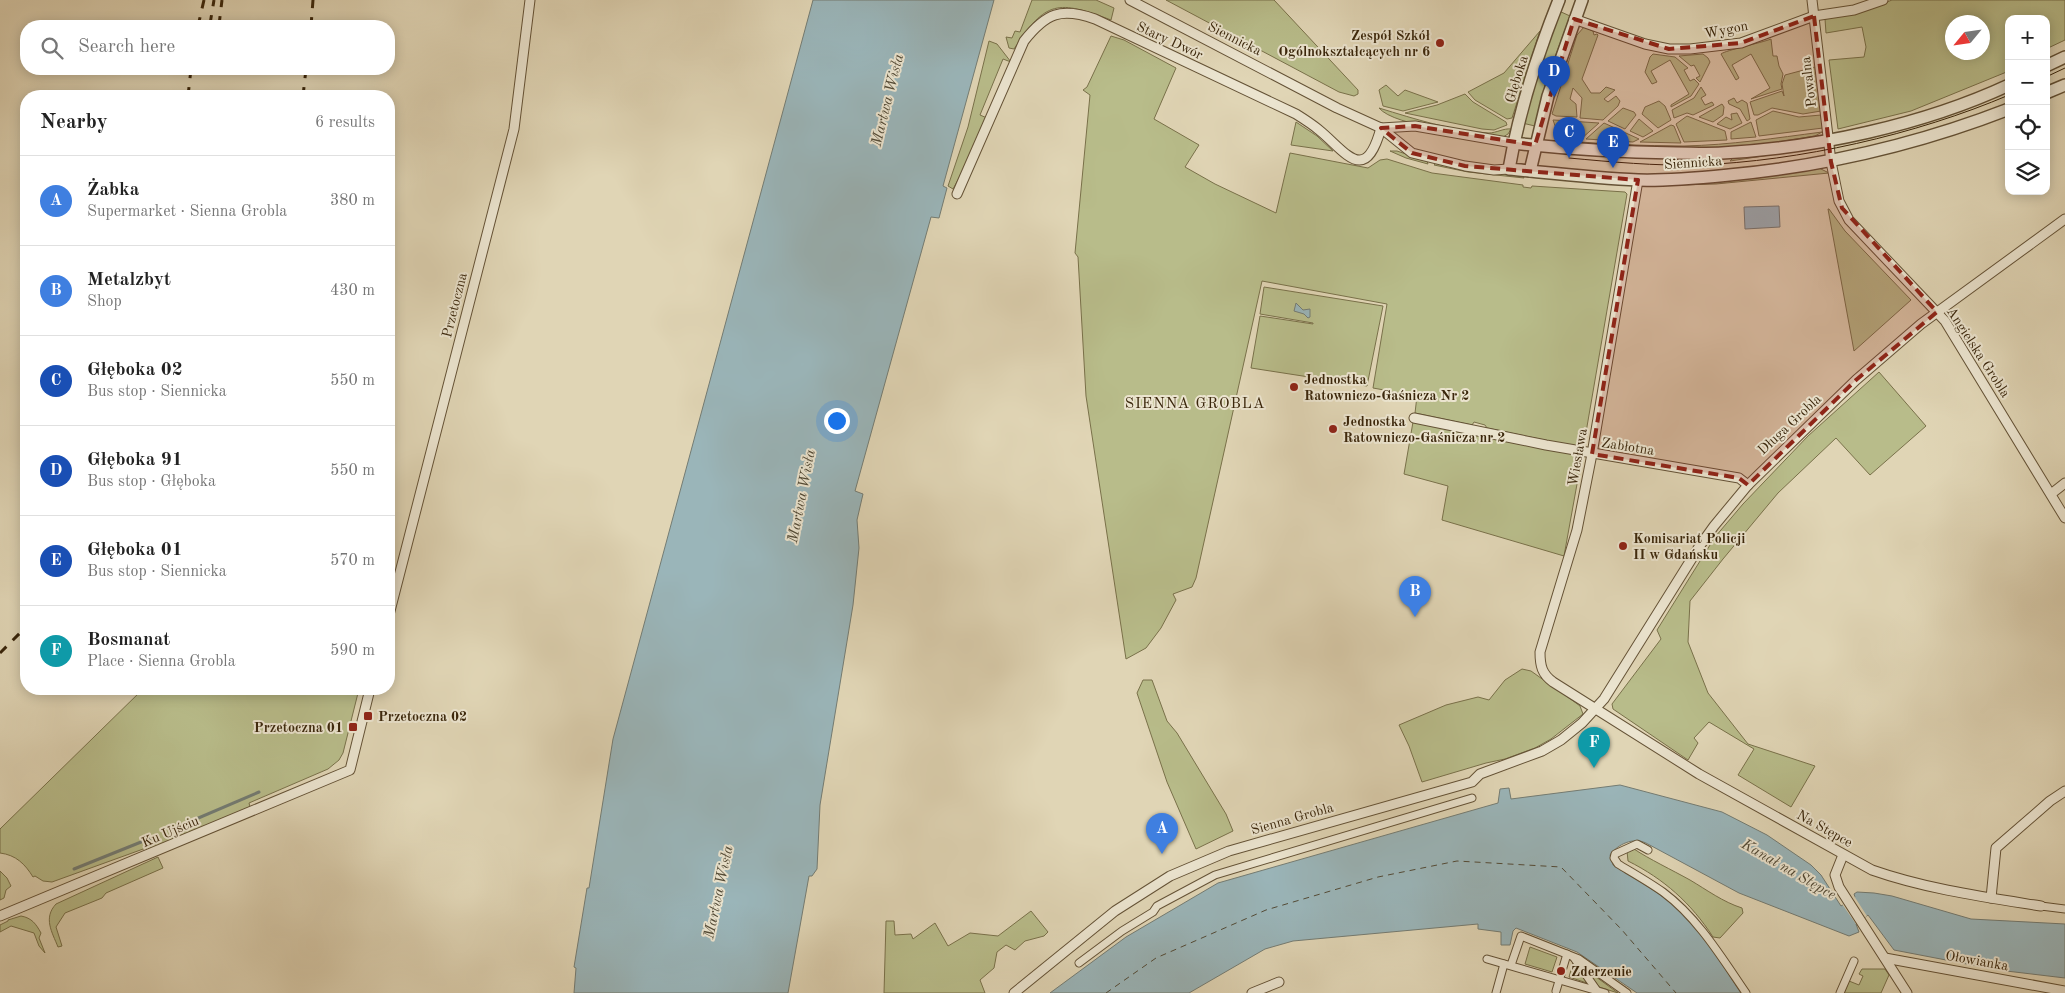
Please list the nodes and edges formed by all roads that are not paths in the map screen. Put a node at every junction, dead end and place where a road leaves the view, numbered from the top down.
1 (530, 0) edge
2 (1812, 0) edge
3 (1883, 0) edge
4 (1559, 1) edge
5 (1134, 2) edge
6 (1578, 9) edge
7 (1814, 16) junction
8 (2065, 57) edge
9 (2050, 64) edge
10 (2065, 85) edge
11 (2005, 87) edge
12 (2050, 91) edge
13 (2005, 110) edge
14 (1381, 128) junction
15 (1828, 139) junction
16 (1513, 143) junction
17 (1535, 146) junction
18 (1831, 162) junction
19 (1509, 169) junction
20 (1530, 171) junction
21 (1638, 180) junction
22 (957, 194) dead end
23 (2065, 219) edge
24 (1937, 312) junction
25 (1414, 418) dead end
26 (1592, 454) junction
27 (2065, 483) edge
28 (1748, 484) junction
29 (2051, 494) junction
30 (2065, 518) edge
31 (395, 592) edge
32 (369, 695) edge
33 (1596, 709) junction
34 (2065, 791) edge
35 (1472, 798) dead end
36 (1648, 850) dead end
37 (1843, 855) junction
38 (1991, 898) junction
39 (2041, 906) joint
40 (2065, 909) edge
41 (0, 916) edge
42 (1570, 955) junction
43 (1885, 958) junction
44 (1487, 959) dead end
45 (1854, 961) dead end
46 (1078, 963) dead end
47 (1507, 964) junction
48 (1560, 980) junction
49 (1279, 982) dead end
50 (1556, 991) dead end
51 (2065, 991) edge
52 (1601, 992) edge
53 (1014, 993) edge
54 (1252, 993) edge
55 (1496, 993) edge
56 (1627, 993) edge
57 (1746, 993) edge
58 (1840, 993) edge
59 (1907, 993) edge

1 - 31 street, Przetoczna
2 - 7 street, Powalna
3 - 7 street, Wygon
4 - 6 street
4 - 16 street, Głęboka
5 - 14 street, Siennicka
6 - 7 street, Wygon
6 - 17 street
7 - 15 street, Powalna
8 - 9 street
10 - 12 street
11 - 15 street, Siennicka
13 - 18 street, Siennicka
14 - 16 street, Siennicka
14 - 19 street, Siennicka
14 - 22 street, Stary Dwór
15 - 17 street, Siennicka
15 - 18 street, Powalna
16 - 17 street, Siennicka
16 - 19 street, Głęboka
17 - 20 street
18 - 21 street, Siennicka
18 - 24 street, Angielska Grobla
19 - 20 street, Siennicka
20 - 21 street, Siennicka
21 - 26 street, Wiesława
23 - 24 street, Długa Grobla
24 - 28 street, Długa Grobla
24 - 29 street, Angielska Grobla
25 - 26 street, Zabłotna
26 - 28 street, Zabłotna
26 - 33 street, Wiesława
27 - 29 street
28 - 33 street, Długa Grobla
29 - 30 street, Angielska Grobla
32 - 41 street, Ku Ujściu
33 - 37 street, Na Stępce
33 - 53 street, Sienna Grobla
34 - 38 street
35 - 46 street
36 - 57 street
37 - 38 street, Na Stępce
37 - 43 street
38 - 39 street, Na Stępce
39 - 40 street, Na Stępce
42 - 47 street
42 - 48 street
42 - 52 street
42 - 56 street
43 - 51 street, Ołowianka
43 - 59 street
44 - 47 street
45 - 58 street
47 - 48 street
47 - 55 street
48 - 50 street
48 - 52 street
49 - 54 street

